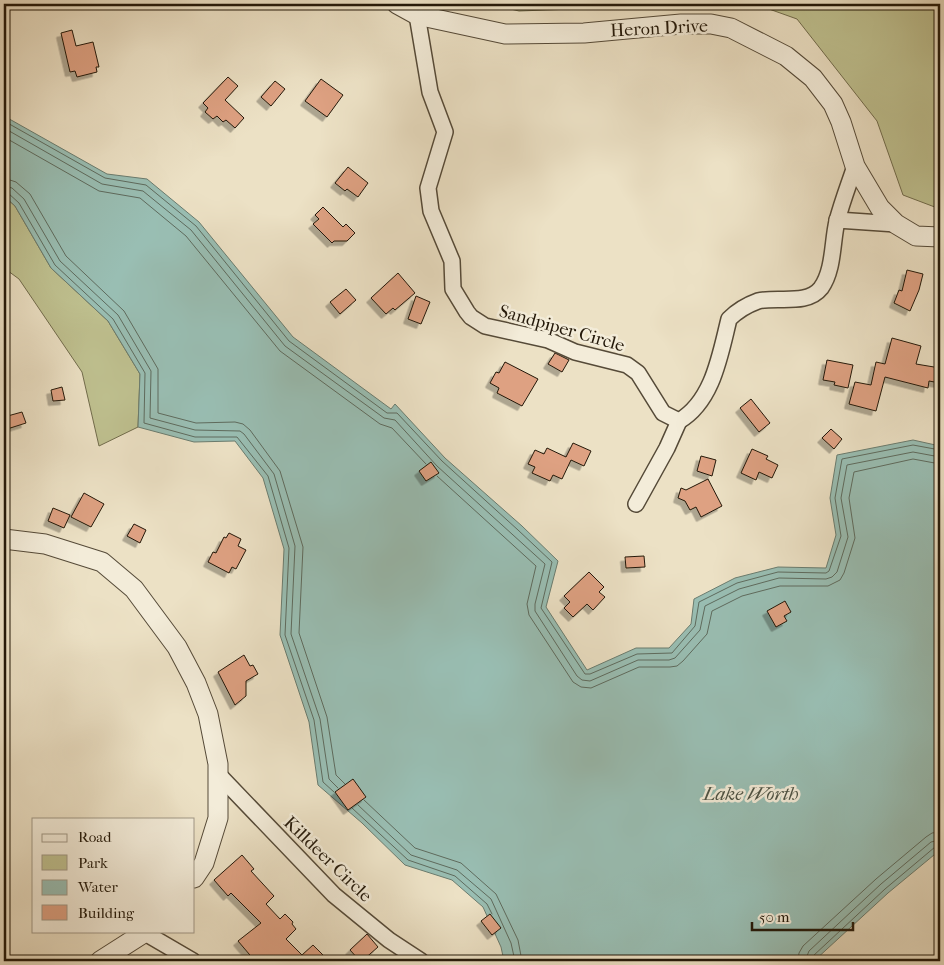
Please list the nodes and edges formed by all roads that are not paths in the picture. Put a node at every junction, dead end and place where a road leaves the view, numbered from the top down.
1 (397, 4) edge
2 (417, 15) junction
3 (855, 166) junction
4 (837, 220) junction
5 (896, 224) junction
6 (940, 237) edge
7 (679, 421) junction
8 (636, 504) dead end
9 (4, 539) edge
10 (218, 774) junction
11 (195, 876) edge
12 (146, 932) edge
13 (100, 961) edge
14 (193, 961) edge
15 (421, 961) edge

1 - 2 street, Heron Drive
2 - 3 street, Heron Drive
2 - 7 street, Sandpiper Circle
3 - 4 street
3 - 5 street, Heron Drive
4 - 5 street
4 - 7 street
5 - 6 street, Heron Drive
7 - 8 street
9 - 10 street
10 - 11 street
10 - 15 street, Killdeer Circle
12 - 13 street
12 - 14 street

